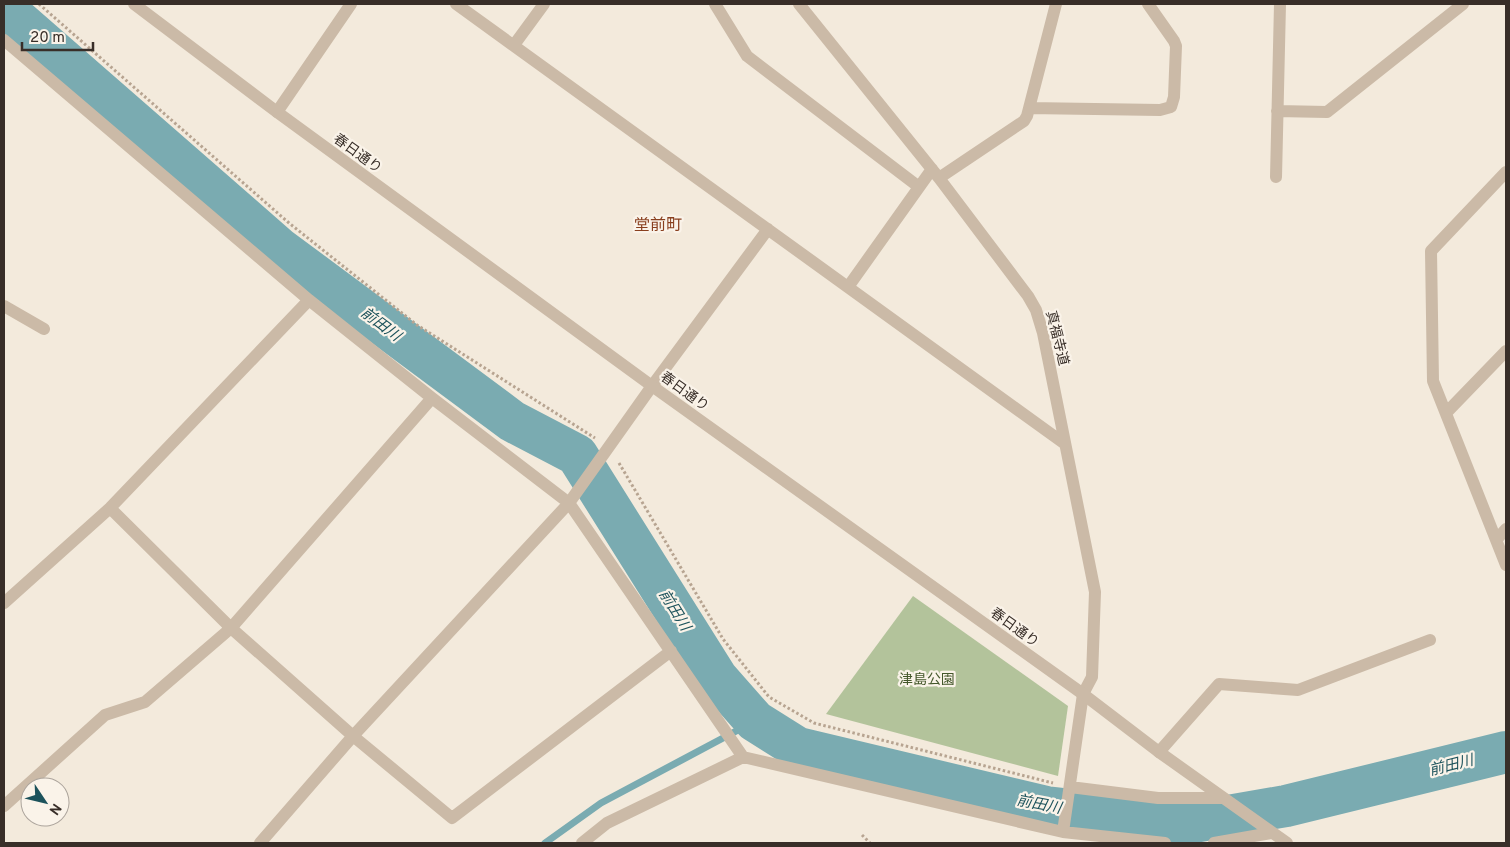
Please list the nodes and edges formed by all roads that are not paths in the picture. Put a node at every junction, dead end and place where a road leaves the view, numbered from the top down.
1 (134, 4) edge
2 (352, 4) edge
3 (456, 4) edge
4 (544, 4) edge
5 (715, 4) edge
6 (799, 4) edge
7 (1056, 4) edge
8 (1148, 4) edge
9 (1280, 4) edge
10 (1463, 4) edge
11 (4, 40) edge
12 (514, 45) junction
13 (1029, 108) junction
14 (1277, 111) junction
15 (277, 112) junction
16 (1506, 172) edge
17 (936, 174) junction
18 (1276, 177) dead end
19 (919, 187) junction
20 (768, 228) junction
21 (848, 287) junction
22 (309, 300) junction
23 (4, 306) edge
24 (44, 329) dead end
25 (1506, 351) edge
26 (652, 386) junction
27 (432, 398) junction
28 (1446, 413) junction
29 (1064, 444) junction
30 (569, 503) junction
31 (110, 508) junction
32 (1502, 534) edge
33 (1506, 565) edge
34 (4, 603) edge
35 (231, 628) junction
36 (1430, 640) dead end
37 (671, 651) junction
38 (1083, 694) junction
39 (354, 736) junction
40 (1159, 752) junction
41 (743, 757) junction
42 (1070, 787) junction
43 (1224, 798) junction
44 (4, 806) edge
45 (1063, 832) junction
46 (1271, 833) junction
47 (260, 843) edge
48 (582, 843) edge
49 (1165, 843) edge
50 (1214, 843) edge
51 (1287, 843) edge

1 - 15 street, 春日通り
2 - 15 street
3 - 12 street
4 - 12 street
5 - 19 street
6 - 17 street, 真福寺道
7 - 13 street
8 - 13 street
9 - 14 street
10 - 14 street
11 - 22 street
12 - 20 street
13 - 17 street
14 - 18 street
15 - 26 street, 春日通り
16 - 28 street
17 - 19 street
17 - 29 street, 真福寺道
19 - 21 street
20 - 21 street
20 - 26 street
21 - 29 street
22 - 27 street
22 - 31 street
23 - 24 street
25 - 28 street
26 - 30 street
26 - 38 street, 春日通り
27 - 30 street
27 - 35 street
28 - 32 street
29 - 38 street, 真福寺道
30 - 37 street
30 - 39 street
31 - 34 street
31 - 35 street
32 - 33 street
35 - 39 street
35 - 44 street
36 - 40 street
37 - 39 street
37 - 41 street
38 - 40 street, 春日通り
38 - 42 street, 真福寺道
39 - 47 street
40 - 43 street, 春日通り
41 - 45 street
41 - 48 street
42 - 43 street
42 - 45 street, 真福寺道
43 - 46 street, 春日通り
45 - 49 street
46 - 50 street
46 - 51 street

